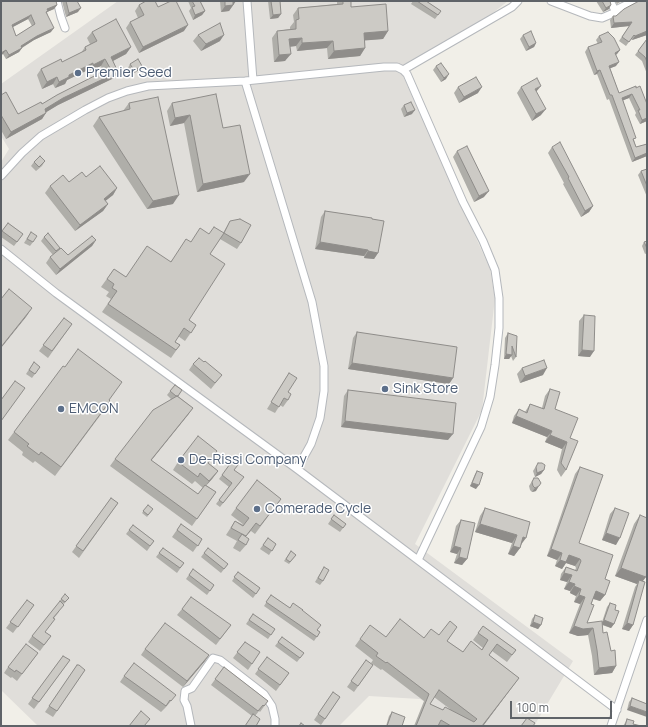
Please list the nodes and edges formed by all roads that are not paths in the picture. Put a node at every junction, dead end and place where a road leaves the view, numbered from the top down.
1 (57, 1) edge
2 (247, 1) edge
3 (518, 1) edge
4 (552, 1) edge
5 (610, 1) edge
6 (634, 1) edge
7 (616, 12) junction
8 (65, 28) dead end
9 (403, 70) junction
10 (254, 80) junction
11 (245, 81) junction
12 (1, 176) edge
13 (1, 249) edge
14 (297, 469) junction
15 (418, 560) junction
16 (647, 620) edge
17 (617, 710) junction
18 (191, 726) edge
19 (275, 726) edge
20 (611, 726) edge

1 - 8 street
2 - 10 street
3 - 9 street
4 - 7 street
5 - 7 street
6 - 7 street
9 - 10 street
9 - 15 street
10 - 11 street
11 - 12 street
11 - 14 street
13 - 14 street
14 - 15 street
15 - 17 street
16 - 17 street
17 - 20 street
18 - 19 street

